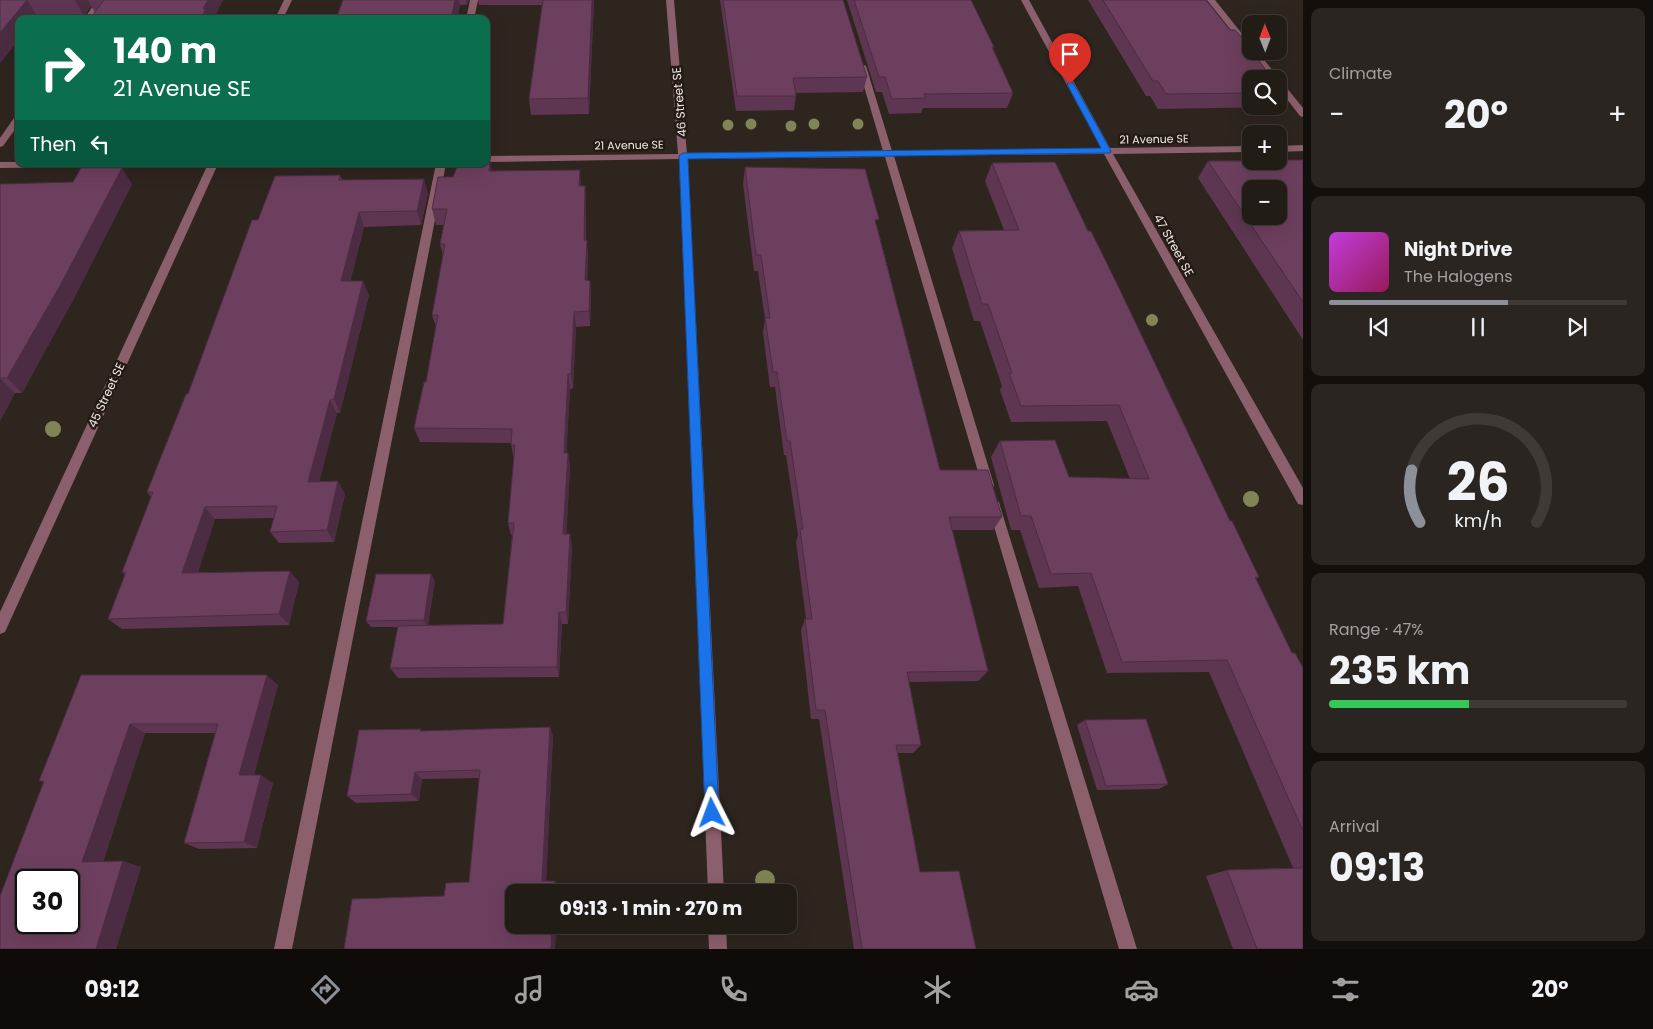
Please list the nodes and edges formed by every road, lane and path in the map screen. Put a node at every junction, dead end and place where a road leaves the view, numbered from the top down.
1 (101, 0) edge
2 (288, 0) edge
3 (474, 0) edge
4 (670, 0) edge
5 (1025, 0) edge
6 (1211, 0) edge
7 (91, 15) edge
8 (281, 15) edge
9 (471, 15) edge
10 (1242, 38) edge
11 (859, 55) edge
12 (1260, 60) edge
13 (1268, 70) edge
14 (1287, 94) edge
15 (1303, 114) edge
16 (15, 123) edge
17 (0, 144) edge
18 (1303, 148) edge
19 (1242, 149) edge
20 (1287, 149) edge
21 (1107, 151) junction
22 (888, 154) junction
23 (683, 156) junction
24 (490, 158) edge
25 (0, 165) edge
26 (15, 165) edge
27 (211, 167) edge
28 (440, 167) edge
29 (1303, 500) edge
30 (0, 627) edge
31 (716, 884) edge
32 (717, 934) edge
33 (283, 949) edge
34 (718, 949) edge
35 (1128, 949) edge

1 - 7 street
2 - 8 street
3 - 9 street
4 - 23 street, 46 Street SE
5 - 21 street, 47 Street SE
6 - 10 street
11 - 22 street
12 - 13 street
14 - 15 street
16 - 17 street
18 - 20 street
19 - 21 street, 21 Avenue SE
21 - 22 street, 21 Avenue SE
21 - 29 street, 47 Street SE
22 - 23 street, 21 Avenue SE
22 - 35 street
23 - 24 street, 21 Avenue SE
23 - 31 street, 46 Street SE
25 - 26 street
27 - 30 street, 45 Street SE
28 - 33 street
32 - 34 street

